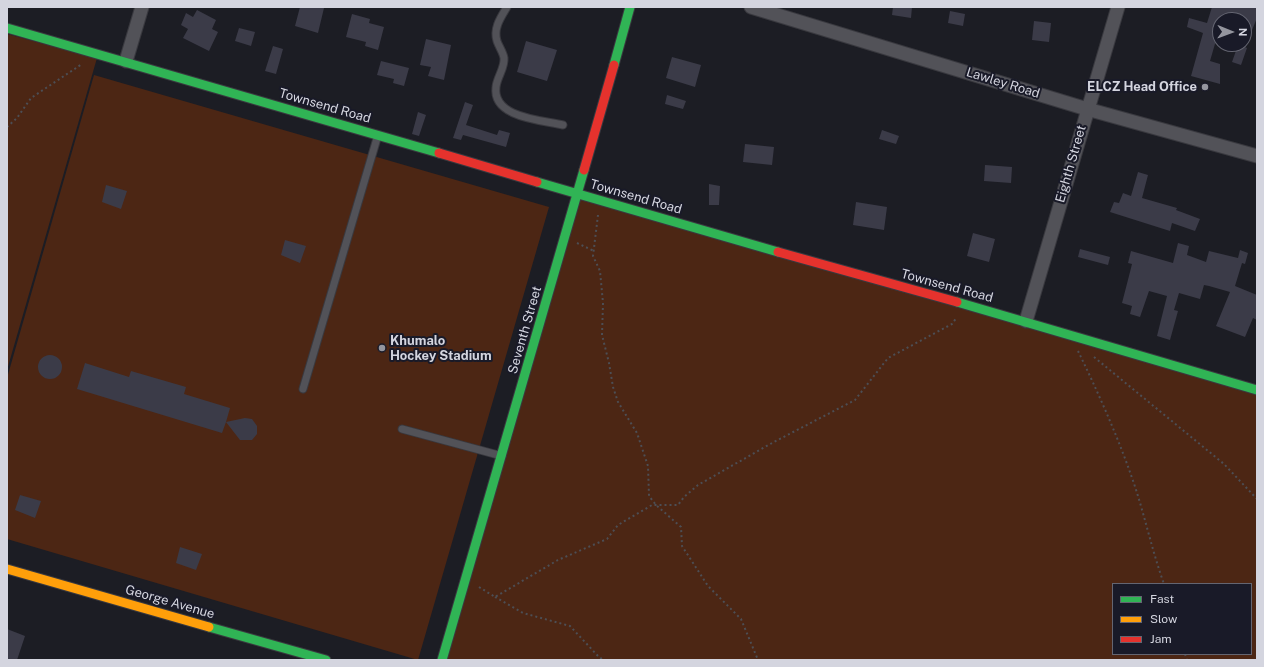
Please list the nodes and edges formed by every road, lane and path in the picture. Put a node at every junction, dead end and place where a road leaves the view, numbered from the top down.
1 (142, 7) edge
2 (507, 7) edge
3 (630, 7) edge
4 (750, 7) edge
5 (1118, 7) edge
6 (7, 28) edge
7 (98, 54) junction
8 (126, 61) junction
9 (1087, 109) junction
10 (563, 125) dead end
11 (7, 127) edge
12 (378, 135) junction
13 (1257, 156) edge
14 (578, 194) junction
15 (602, 201) junction
16 (563, 242) junction
17 (594, 251) junction
18 (965, 304) junction
19 (1026, 321) junction
20 (1068, 334) junction
21 (1091, 354) dead end
22 (303, 389) dead end
23 (1257, 390) edge
24 (402, 429) dead end
25 (502, 456) junction
26 (1257, 499) edge
27 (656, 505) junction
28 (7, 569) edge
29 (466, 579) junction
30 (1164, 583) edge
31 (495, 596) junction
32 (282, 654) edge
33 (326, 660) edge
34 (442, 660) edge
35 (603, 660) edge
36 (758, 660) edge

1 - 8 street
2 - 10 lane
3 - 14 street, Seventh Street
4 - 9 street, Lawley Road
5 - 9 street, Eighth Street
6 - 7 street, Townsend Road
7 - 8 street, Townsend Road
7 - 11 path
8 - 12 street, Townsend Road
9 - 13 street, Lawley Road
9 - 19 street, Eighth Street
12 - 14 street, Townsend Road
12 - 22 lane
14 - 15 street, Townsend Road
14 - 16 street, Seventh Street
15 - 17 path
15 - 18 street, Townsend Road
16 - 17 path
16 - 25 street, Seventh Street
17 - 27 path
18 - 19 street, Townsend Road
18 - 27 path
19 - 20 street, Townsend Road
20 - 23 street, Townsend Road
20 - 30 path
21 - 26 path
24 - 25 lane
25 - 29 street, Seventh Street
27 - 31 path
27 - 36 path
28 - 32 street, George Avenue
29 - 31 path
29 - 34 street, Seventh Street
31 - 35 path
32 - 33 street, George Avenue

